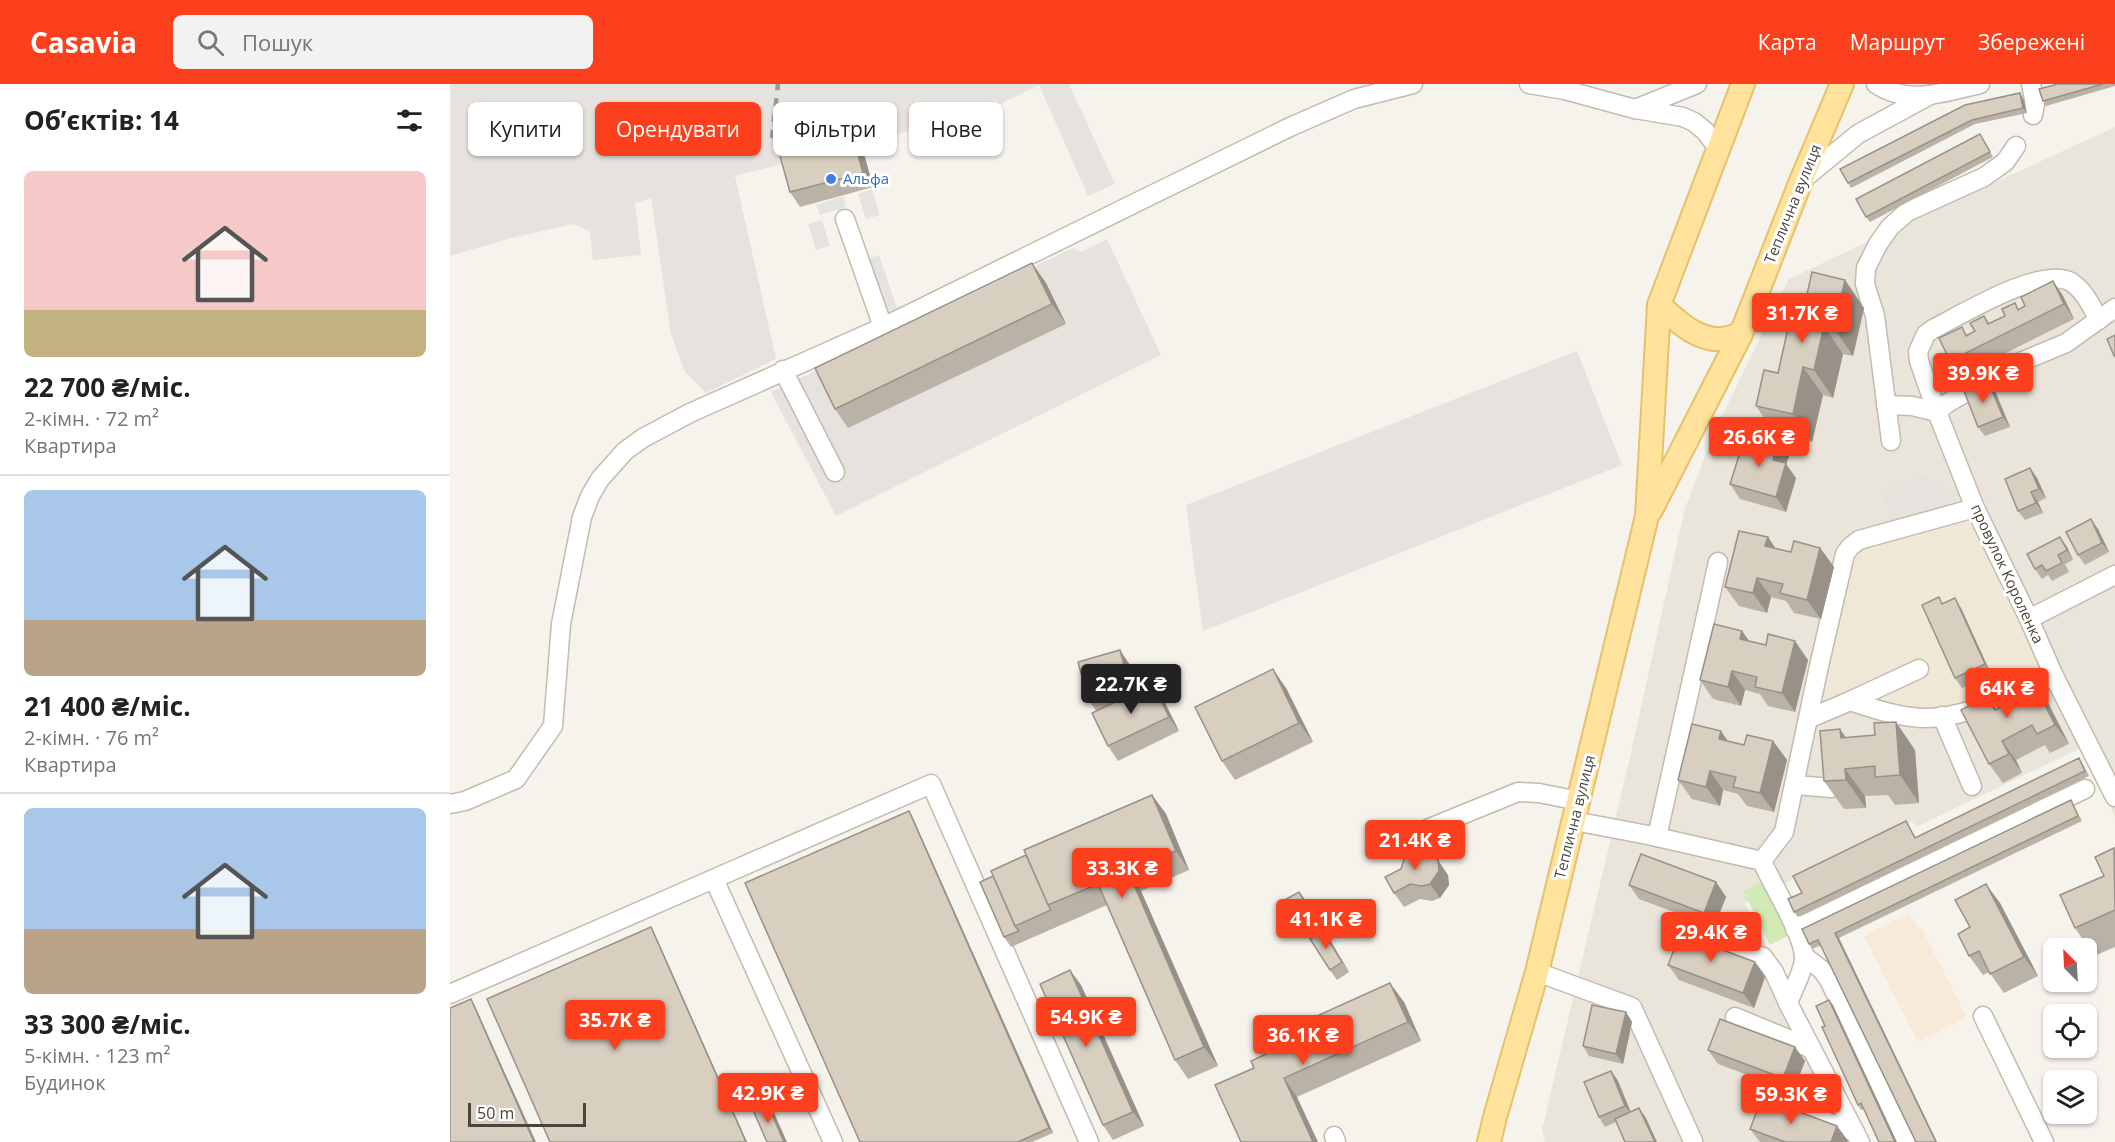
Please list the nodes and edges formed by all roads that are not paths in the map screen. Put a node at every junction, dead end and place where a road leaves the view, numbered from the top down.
1 (1413, 84) edge
2 (1529, 84) edge
3 (1697, 84) edge
4 (1743, 84) edge
5 (1842, 84) edge
6 (1876, 84) edge
7 (1980, 84) edge
8 (2031, 84) edge
9 (1565, 87) edge
10 (1924, 92) edge
11 (1635, 109) junction
12 (2033, 115) dead end
13 (2016, 146) dead end
14 (1718, 148) junction
15 (1801, 181) junction
16 (845, 219) dead end
17 (1659, 305) junction
18 (2115, 308) edge
19 (2099, 320) junction
20 (883, 327) junction
21 (1741, 334) junction
22 (783, 370) junction
23 (1887, 405) junction
24 (1937, 412) junction
25 (1891, 441) dead end
26 (835, 472) dead end
27 (1975, 508) junction
28 (1647, 516) junction
29 (1718, 562) dead end
30 (2115, 575) edge
31 (2029, 619) junction
32 (1919, 669) dead end
33 (2054, 676) junction
34 (1850, 701) junction
35 (1942, 716) junction
36 (1808, 719) junction
37 (1794, 785) junction
38 (1972, 786) dead end
39 (1832, 788) edge
40 (2085, 789) dead end
41 (2115, 797) edge
42 (450, 804) edge
43 (1576, 811) junction
44 (1427, 829) dead end
45 (1657, 837) junction
46 (1762, 861) junction
47 (714, 879) junction
48 (1795, 929) junction
49 (1698, 935) dead end
50 (1804, 956) junction
51 (1537, 972) junction
52 (450, 994) edge
53 (1788, 1003) junction
54 (1983, 1016) dead end
55 (1735, 1017) dead end
56 (1812, 1049) junction
57 (1779, 1104) edge
58 (1495, 1117) junction
59 (1857, 1137) edge
60 (1693, 1141) edge
61 (833, 1142) edge
62 (1089, 1142) edge
63 (1489, 1142) edge
64 (1505, 1142) edge
65 (1906, 1142) edge
66 (2044, 1142) edge

1 - 20 street
2 - 9 street
3 - 11 street
4 - 14 main road, Теплична вулиця
5 - 15 main road, Теплична вулиця
6 - 10 street
7 - 10 street
8 - 12 street
9 - 11 street
10 - 15 street
11 - 14 street
13 - 23 street
14 - 17 main road, Теплична вулиця
15 - 21 main road, Теплична вулиця
16 - 20 street
17 - 21 main road
17 - 28 main road, Теплична вулиця
18 - 19 street
19 - 24 street
19 - 24 street, провулок Короленка
20 - 22 street
21 - 28 main road, Теплична вулиця
22 - 26 street
22 - 42 street
23 - 24 street
23 - 25 street
24 - 27 street, провулок Короленка
27 - 31 street, провулок Короленка
27 - 36 street
28 - 43 main road, Теплична вулиця
29 - 45 street
30 - 31 street
31 - 33 street, провулок Короленка
32 - 34 street
33 - 35 street
33 - 41 street, провулок Короленка
34 - 35 street
34 - 36 street
35 - 38 street
36 - 37 street
37 - 39 street
37 - 46 street
40 - 48 street
43 - 44 street
43 - 45 street
43 - 51 main road, Теплична вулиця
45 - 46 street
46 - 48 street
47 - 52 street
47 - 61 street
47 - 62 street
48 - 50 street
49 - 53 street
50 - 53 street
50 - 65 street
51 - 58 main road, Теплична вулиця
51 - 60 street
53 - 56 street
54 - 66 street
55 - 56 street
56 - 59 street
57 - 59 street
58 - 63 main road, Теплична вулиця
58 - 64 main road

